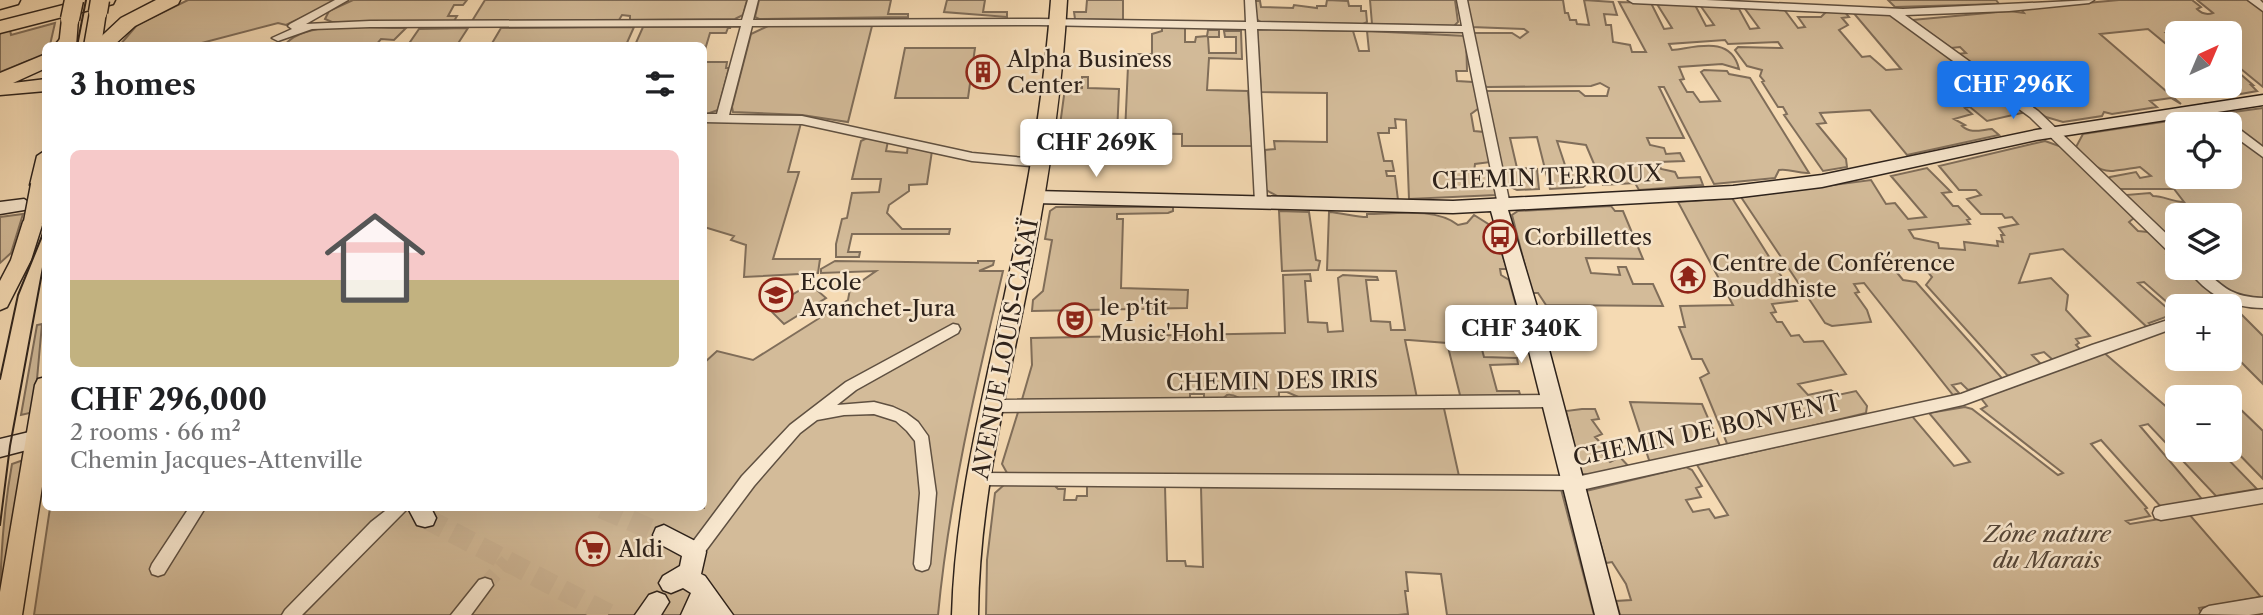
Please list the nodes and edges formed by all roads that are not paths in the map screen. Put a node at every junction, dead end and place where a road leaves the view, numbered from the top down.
1 (10, 0) edge
2 (46, 0) edge
3 (74, 0) edge
4 (171, 0) edge
5 (343, 0) edge
6 (753, 0) edge
7 (1059, 0) edge
8 (1250, 0) edge
9 (1462, 0) edge
10 (1633, 0) edge
11 (2089, 0) edge
12 (2253, 0) edge
13 (0, 3) edge
14 (101, 4) edge
15 (2263, 8) edge
16 (0, 11) edge
17 (1892, 11) junction
18 (1058, 22) junction
19 (308, 23) junction
20 (747, 24) junction
21 (1251, 26) junction
22 (0, 27) edge
23 (1467, 29) junction
24 (66, 42) edge
25 (93, 42) edge
26 (106, 42) edge
27 (275, 42) edge
28 (42, 62) edge
29 (42, 73) edge
30 (42, 85) edge
31 (1, 88) edge
32 (2263, 100) edge
33 (2206, 108) junction
34 (2211, 112) edge
35 (707, 118) edge
36 (722, 118) junction
37 (2054, 132) junction
38 (2242, 136) edge
39 (2263, 153) edge
40 (1042, 163) junction
41 (42, 175) edge
42 (1035, 197) junction
43 (1261, 202) junction
44 (1501, 205) junction
45 (0, 208) edge
46 (28, 214) junction
47 (2165, 240) edge
48 (2206, 280) edge
49 (2221, 294) edge
50 (0, 302) edge
51 (2263, 303) edge
52 (2242, 304) edge
53 (2165, 326) edge
54 (953, 329) dead end
55 (1552, 401) junction
56 (992, 406) junction
57 (812, 415) junction
58 (42, 430) edge
59 (42, 435) edge
60 (0, 448) edge
61 (978, 479) junction
62 (1572, 483) junction
63 (2263, 496) edge
64 (195, 511) edge
65 (396, 511) edge
66 (2161, 513) dead end
67 (664, 535) tunnel mouth
68 (695, 552) junction
69 (922, 564) dead end
70 (158, 569) dead end
71 (485, 584) tunnel mouth
72 (690, 584) junction
73 (2263, 605) edge
74 (962, 611) edge
75 (2209, 614) edge
76 (9, 615) edge
77 (291, 615) edge
78 (460, 615) edge
79 (693, 615) edge
80 (721, 615) edge
81 (1607, 615) edge

1 - 13 highway
2 - 16 highway
3 - 24 main road, bridge
4 - 26 highway
5 - 19 street
6 - 20 street
7 - 18 main road, AVENUE LOUIS-CASAÏ
8 - 21 street
9 - 23 street
10 - 17 street
11 - 17 street
12 - 15 street
14 - 22 highway
14 - 25 main road
17 - 37 street
18 - 20 street
18 - 21 street
18 - 40 main road, AVENUE LOUIS-CASAÏ
19 - 20 street
19 - 27 street
20 - 36 street
21 - 23 street
21 - 43 street
23 - 44 street
28 - 31 highway
29 - 31 highway
30 - 31 highway
32 - 33 street, CHEMIN TERROUX
33 - 34 street
33 - 37 street, CHEMIN TERROUX
35 - 36 street
36 - 40 street
37 - 44 street, CHEMIN TERROUX
37 - 47 street
38 - 39 street
40 - 42 main road, AVENUE LOUIS-CASAÏ
41 - 46 main road, bridge
42 - 43 street, CHEMIN TERROUX
42 - 56 main road, AVENUE LOUIS-CASAÏ
43 - 44 street, CHEMIN TERROUX
44 - 55 street
45 - 46 street
46 - 50 main road
48 - 49 street
51 - 52 street
53 - 62 street, CHEMIN DE BONVENT
54 - 57 street
55 - 56 street, CHEMIN DES IRIS
55 - 62 street
56 - 61 main road, AVENUE LOUIS-CASAÏ
57 - 68 street
57 - 69 street
58 - 60 street
59 - 76 main road
61 - 62 street, CHEMIN DE BONVENT
61 - 74 main road, AVENUE LOUIS-CASAÏ
62 - 81 street
63 - 66 street
64 - 70 street
65 - 77 street
67 - 68 street
68 - 72 street
71 - 78 street
72 - 79 street
72 - 80 street
73 - 75 street

